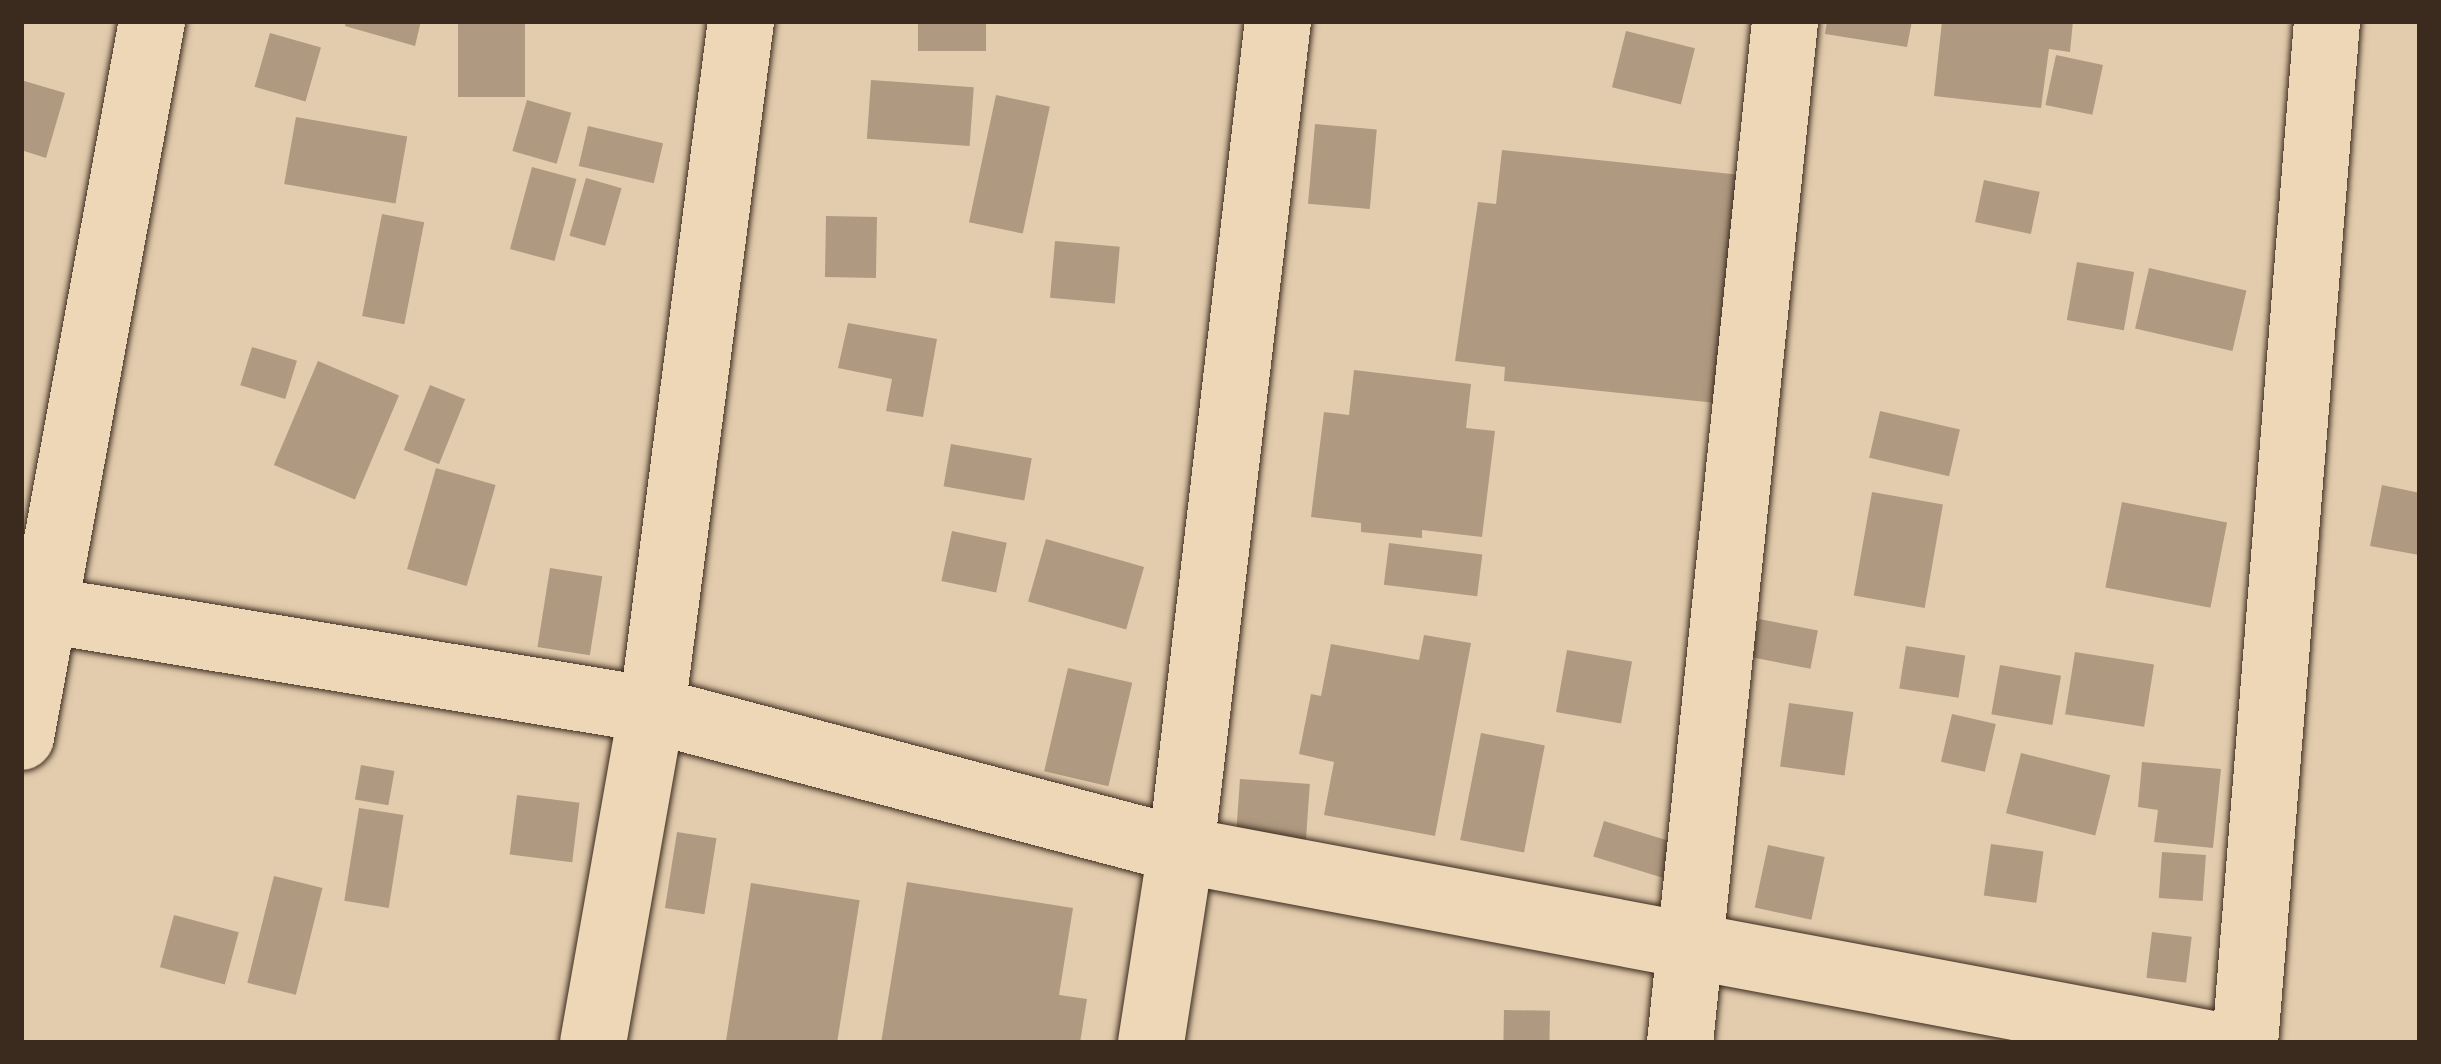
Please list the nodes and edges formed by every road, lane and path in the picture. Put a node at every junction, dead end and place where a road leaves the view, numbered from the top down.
1 (152, 21) edge
2 (741, 21) edge
3 (1278, 21) edge
4 (1785, 21) edge
5 (2327, 21) edge
6 (32, 609) edge
7 (652, 710) junction
8 (21, 737) edge
9 (1181, 850) junction
10 (1690, 950) junction
11 (592, 1043) edge
12 (1151, 1043) edge
13 (1680, 1043) edge
14 (2206, 1043) edge
15 (2245, 1043) edge

1 - 6 street
2 - 7 street
3 - 9 street
4 - 10 street
5 - 15 street
6 - 7 street
6 - 8 street
7 - 9 street
7 - 11 street
9 - 10 street
9 - 12 street
10 - 13 street
10 - 14 street

